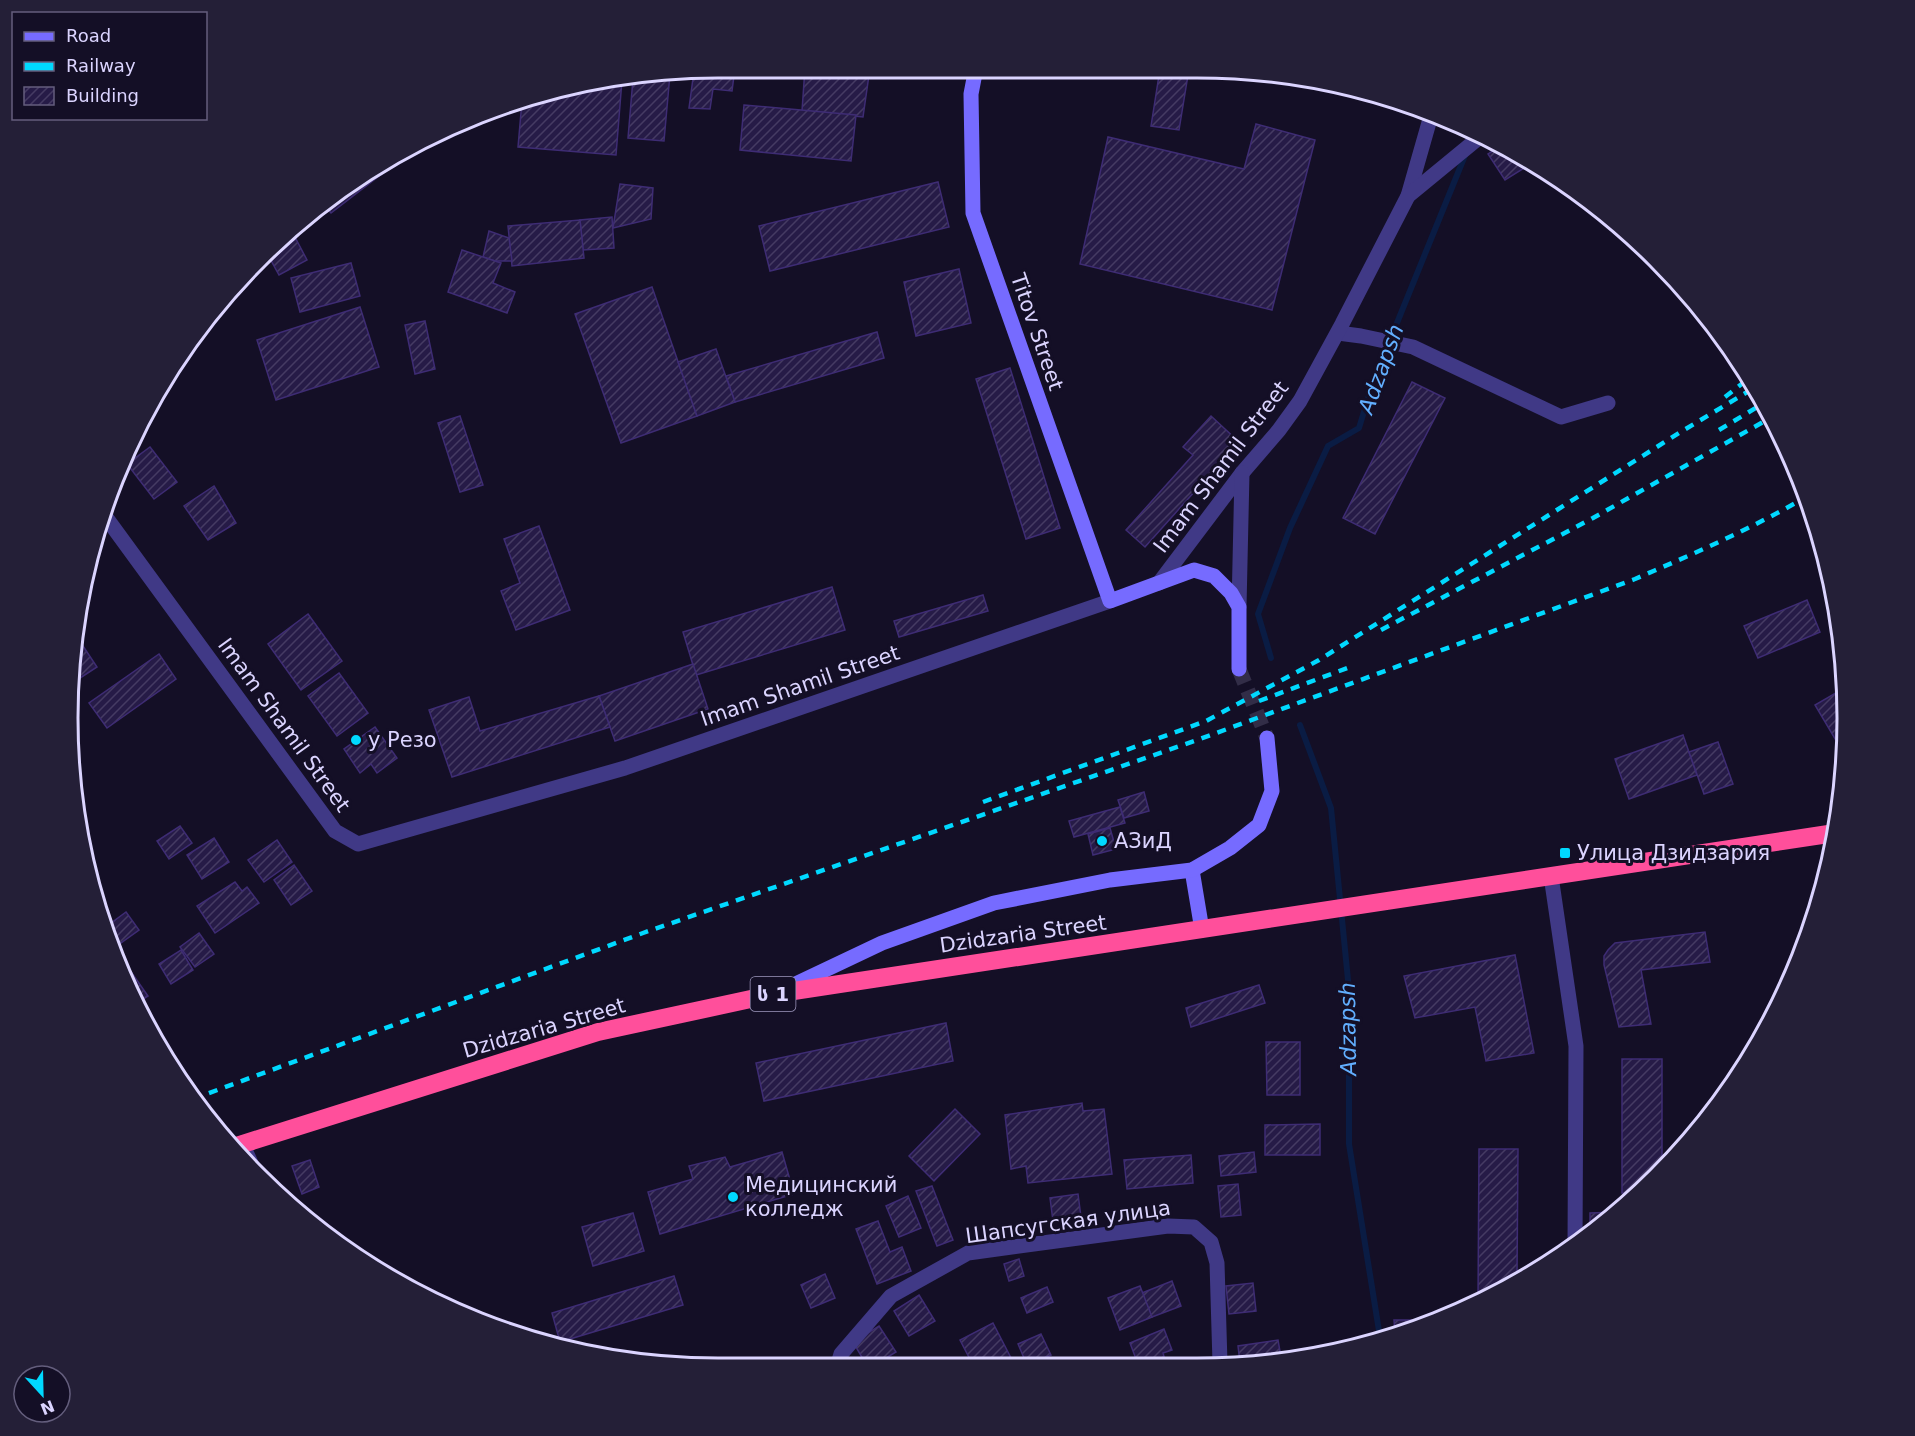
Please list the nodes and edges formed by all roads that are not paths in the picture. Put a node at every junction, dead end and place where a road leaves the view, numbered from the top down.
1 (974, 78) edge
2 (1429, 122) edge
3 (1474, 141) edge
4 (1408, 196) junction
5 (1338, 333) junction
6 (1608, 403) dead end
7 (1242, 473) junction
8 (109, 522) edge
9 (1160, 584) junction
10 (1110, 602) junction
11 (1239, 607) junction
12 (1239, 669) tunnel mouth
13 (1268, 738) tunnel mouth
14 (1826, 834) edge
15 (1192, 870) junction
16 (1551, 876) junction
17 (1202, 930) junction
18 (774, 994) junction
19 (241, 1144) edge
20 (1575, 1234) edge
21 (1220, 1357) edge
22 (840, 1358) edge

1 - 10 street, Titov Street
2 - 4 street
3 - 4 street, Imam Shamil Street
4 - 5 street, Imam Shamil Street
5 - 6 street
5 - 7 street, Imam Shamil Street
7 - 9 street, Imam Shamil Street
7 - 11 street
8 - 10 street, Imam Shamil Street
9 - 10 street, Imam Shamil Street
9 - 11 street
11 - 12 street
13 - 15 street
14 - 16 highway, Dzidzaria Street / ს 1
15 - 17 street
15 - 18 street
16 - 17 highway, Dzidzaria Street / ს 1
16 - 20 street
17 - 18 highway, Dzidzaria Street / ს 1
18 - 19 highway, Dzidzaria Street / ს 1
21 - 22 street, Шапсугская улица

